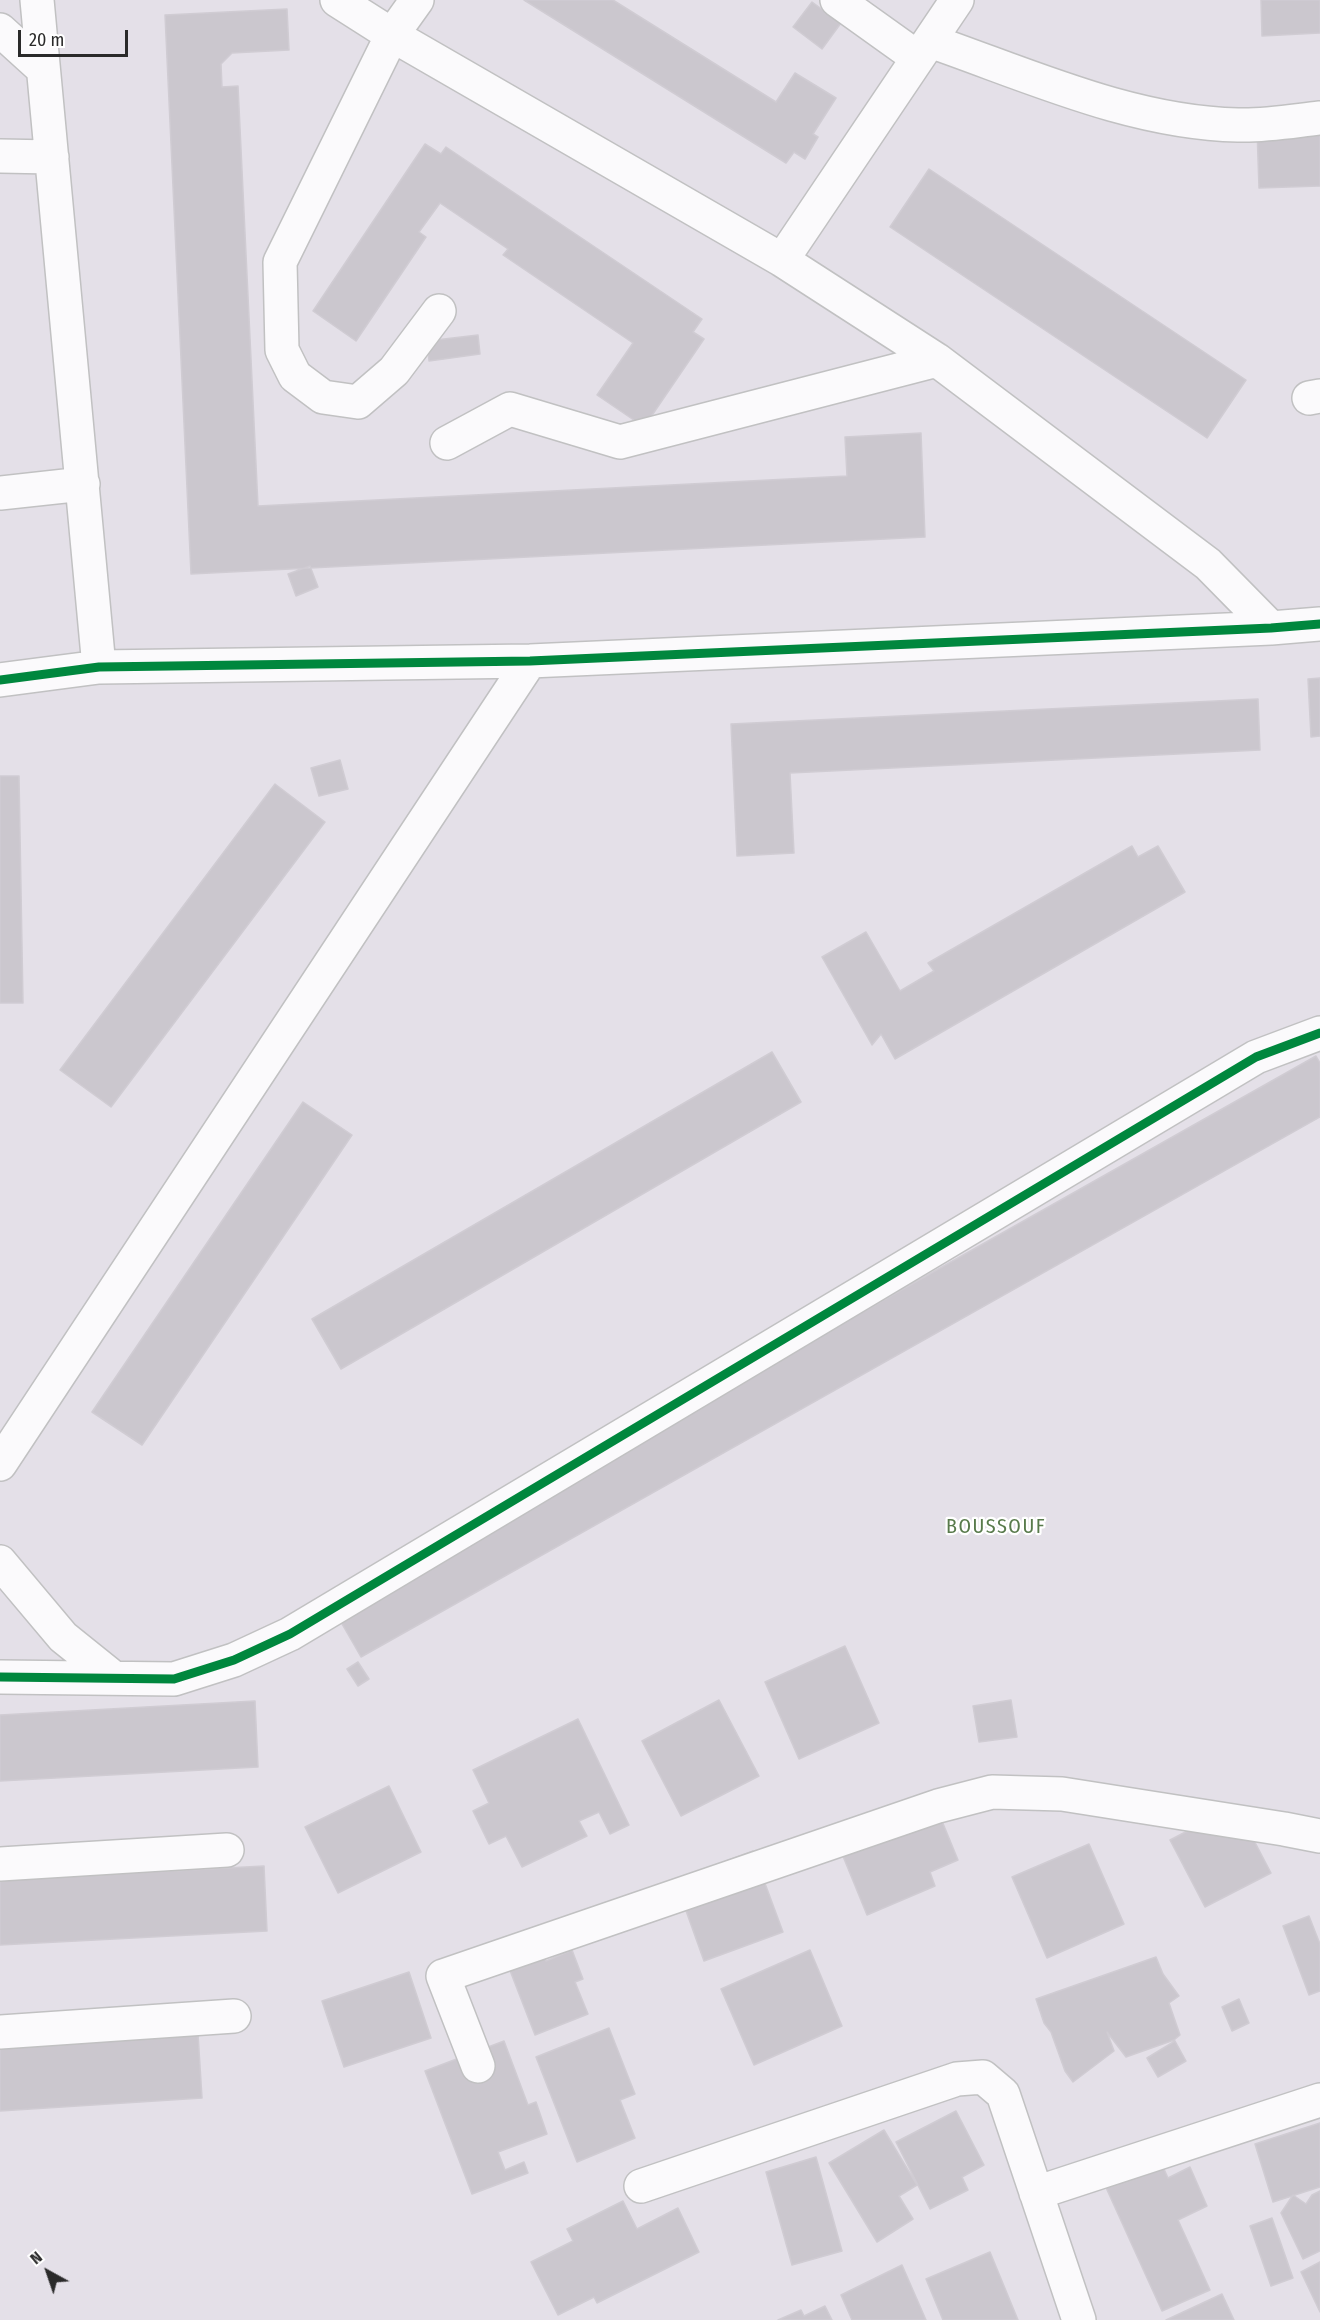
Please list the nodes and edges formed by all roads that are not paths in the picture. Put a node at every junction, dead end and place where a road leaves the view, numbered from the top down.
1 (37, 0) edge
2 (337, 0) edge
3 (417, 0) edge
4 (837, 0) edge
5 (957, 0) edge
6 (0, 30) edge
7 (392, 35) junction
8 (924, 49) junction
9 (43, 69) junction
10 (1320, 118) edge
11 (0, 156) edge
12 (52, 157) junction
13 (782, 260) junction
14 (439, 311) dead end
15 (937, 360) junction
16 (447, 443) dead end
17 (82, 484) junction
18 (0, 493) edge
19 (1320, 624) edge
20 (1271, 628) junction
21 (530, 661) junction
22 (99, 667) junction
23 (0, 680) edge
24 (1320, 1033) edge
25 (0, 1464) edge
26 (0, 1562) edge
27 (0, 1677) edge
28 (114, 1678) junction
29 (1320, 1836) edge
30 (227, 1850) dead end
31 (0, 1864) edge
32 (234, 2016) dead end
33 (0, 2032) edge
34 (478, 2066) dead end
35 (1320, 2100) edge
36 (641, 2186) dead end
37 (1036, 2193) junction
38 (1079, 2320) edge

1 - 9 street
2 - 7 street
3 - 7 street
4 - 8 street
5 - 8 street
6 - 9 street
7 - 13 street
7 - 14 street
8 - 10 street
8 - 13 street
9 - 12 street
11 - 12 street
12 - 17 street
13 - 15 street
15 - 16 street
15 - 20 street
17 - 18 street
17 - 22 street
19 - 20 street
20 - 21 street
21 - 22 street
21 - 25 street
22 - 23 street
24 - 28 street
26 - 28 street
27 - 28 street
29 - 34 street
30 - 31 street
32 - 33 street
35 - 37 street
36 - 37 street
37 - 38 street

